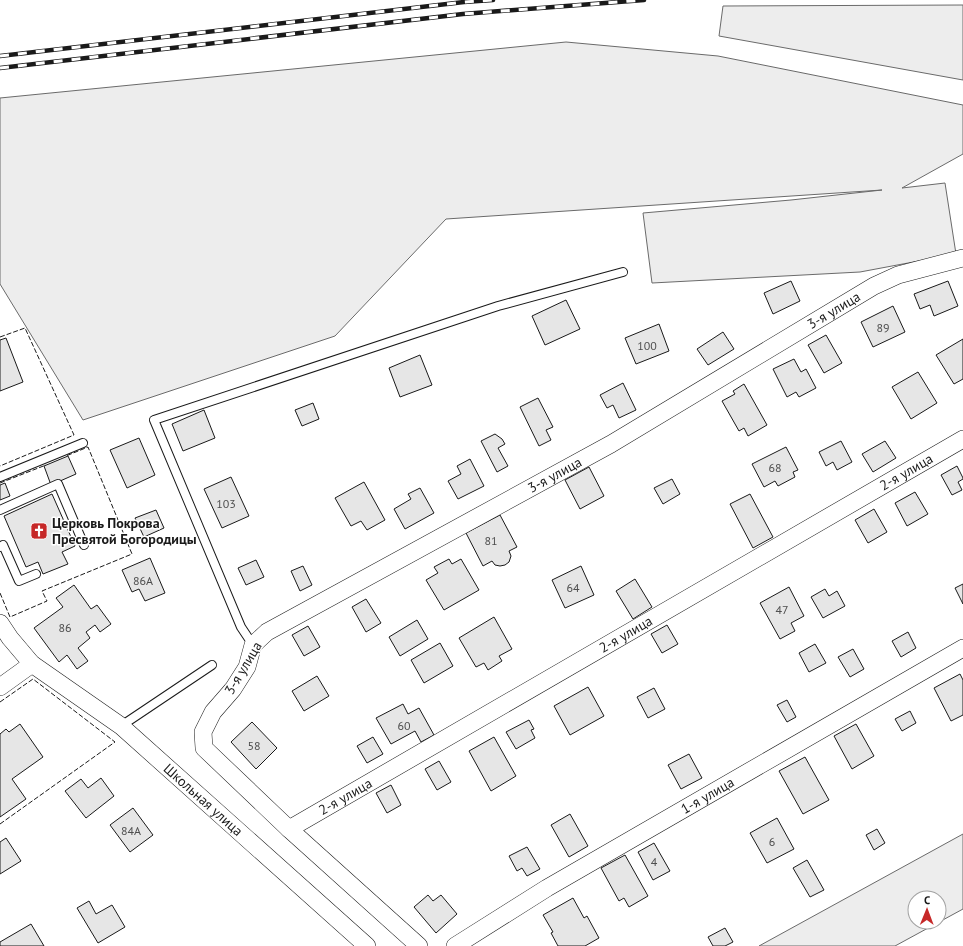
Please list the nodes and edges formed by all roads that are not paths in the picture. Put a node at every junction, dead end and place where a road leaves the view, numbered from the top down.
1 (963, 258) edge
2 (623, 272) dead end
3 (963, 439) edge
4 (83, 443) dead end
5 (0, 477) edge
6 (0, 510) edge
7 (1, 543) edge
8 (84, 545) dead end
9 (36, 574) dead end
10 (0, 623) edge
11 (254, 645) junction
12 (963, 648) edge
13 (32, 664) junction
14 (212, 665) dead end
15 (0, 687) edge
16 (120, 726) junction
17 (289, 829) junction
18 (367, 946) edge
19 (419, 946) edge
20 (455, 946) edge

1 - 11 street, 3-я улица
2 - 11 lane
3 - 17 street, 2-я улица
4 - 5 lane
6 - 8 lane
7 - 9 lane
10 - 13 street, Школьная улица
11 - 17 street, 3-я улица
12 - 20 street, 1-я улица
13 - 15 street
13 - 16 street, Школьная улица
14 - 16 lane
16 - 18 street, Школьная улица
17 - 19 street

